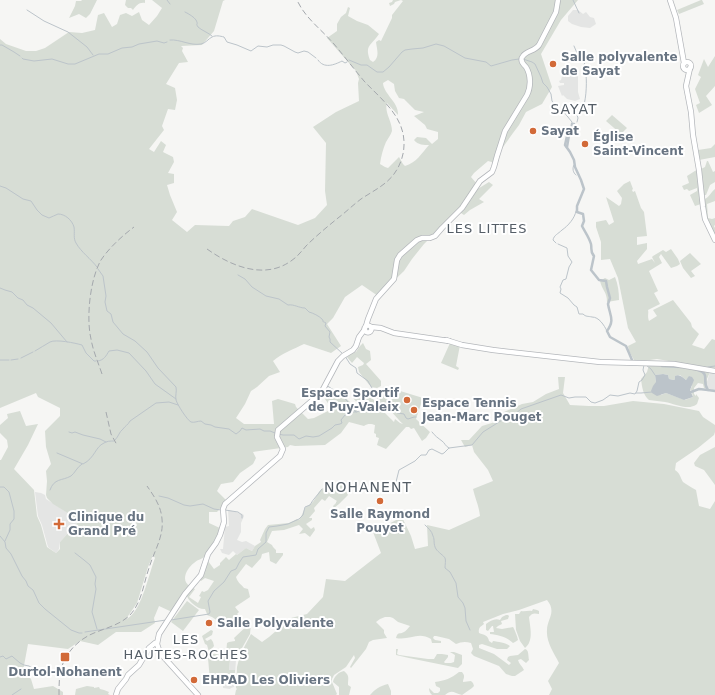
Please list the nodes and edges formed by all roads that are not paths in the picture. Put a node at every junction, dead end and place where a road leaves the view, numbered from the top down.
1 (558, 0) edge
2 (670, 0) edge
3 (715, 240) edge
4 (368, 328) junction
5 (715, 371) edge
6 (156, 645) junction
7 (116, 695) edge
8 (198, 695) edge

1 - 4 main road
2 - 3 main road
4 - 5 main road
4 - 6 main road
6 - 7 main road
6 - 8 main road

